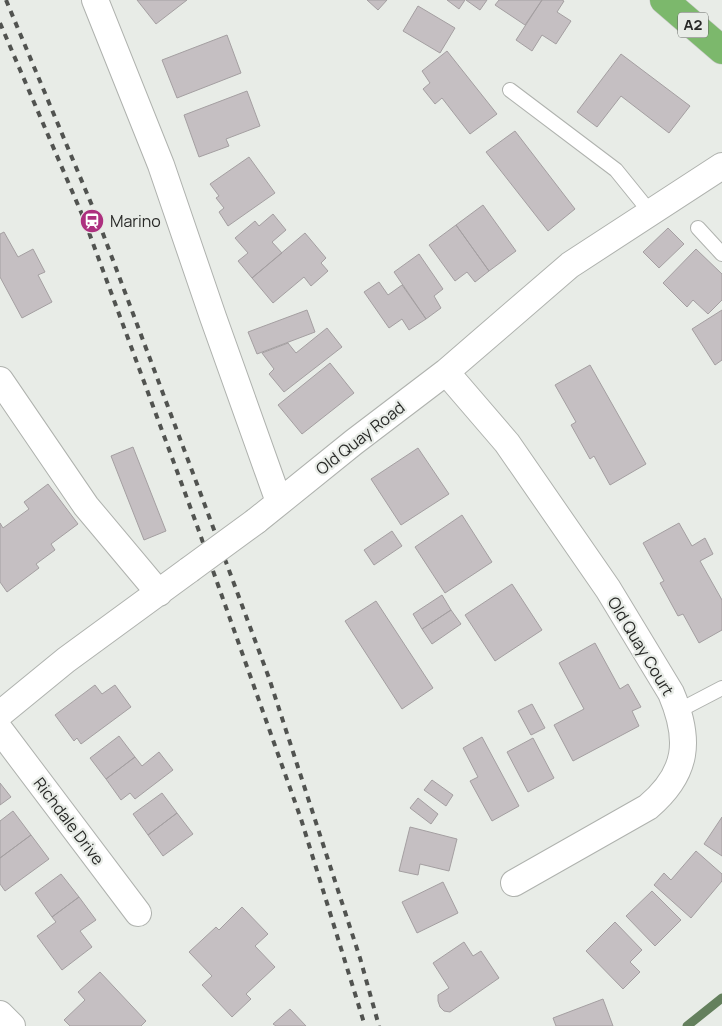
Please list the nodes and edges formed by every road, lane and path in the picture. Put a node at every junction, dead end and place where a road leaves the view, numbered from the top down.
1 (94, 0) edge
2 (664, 0) edge
3 (722, 50) edge
4 (510, 90) dead end
5 (722, 166) edge
6 (650, 212) junction
7 (698, 228) dead end
8 (722, 254) edge
9 (446, 372) junction
10 (0, 380) edge
11 (279, 502) junction
12 (159, 593) junction
13 (722, 688) edge
14 (678, 711) junction
15 (0, 714) edge
16 (0, 730) edge
17 (514, 883) dead end
18 (138, 913) dead end
19 (0, 1014) edge
20 (12, 1026) edge

1 - 11 street
2 - 3 highway, A2
4 - 6 lane
5 - 6 street, Old Quay Road
6 - 9 street, Old Quay Road
7 - 8 lane
9 - 11 street, Old Quay Road
9 - 14 street, Old Quay Court
10 - 12 street
11 - 12 street, Old Quay Road, bridge
12 - 15 street, Old Quay Road
13 - 14 lane
14 - 17 street, Old Quay Court
16 - 18 street, Richdale Drive
19 - 20 street

